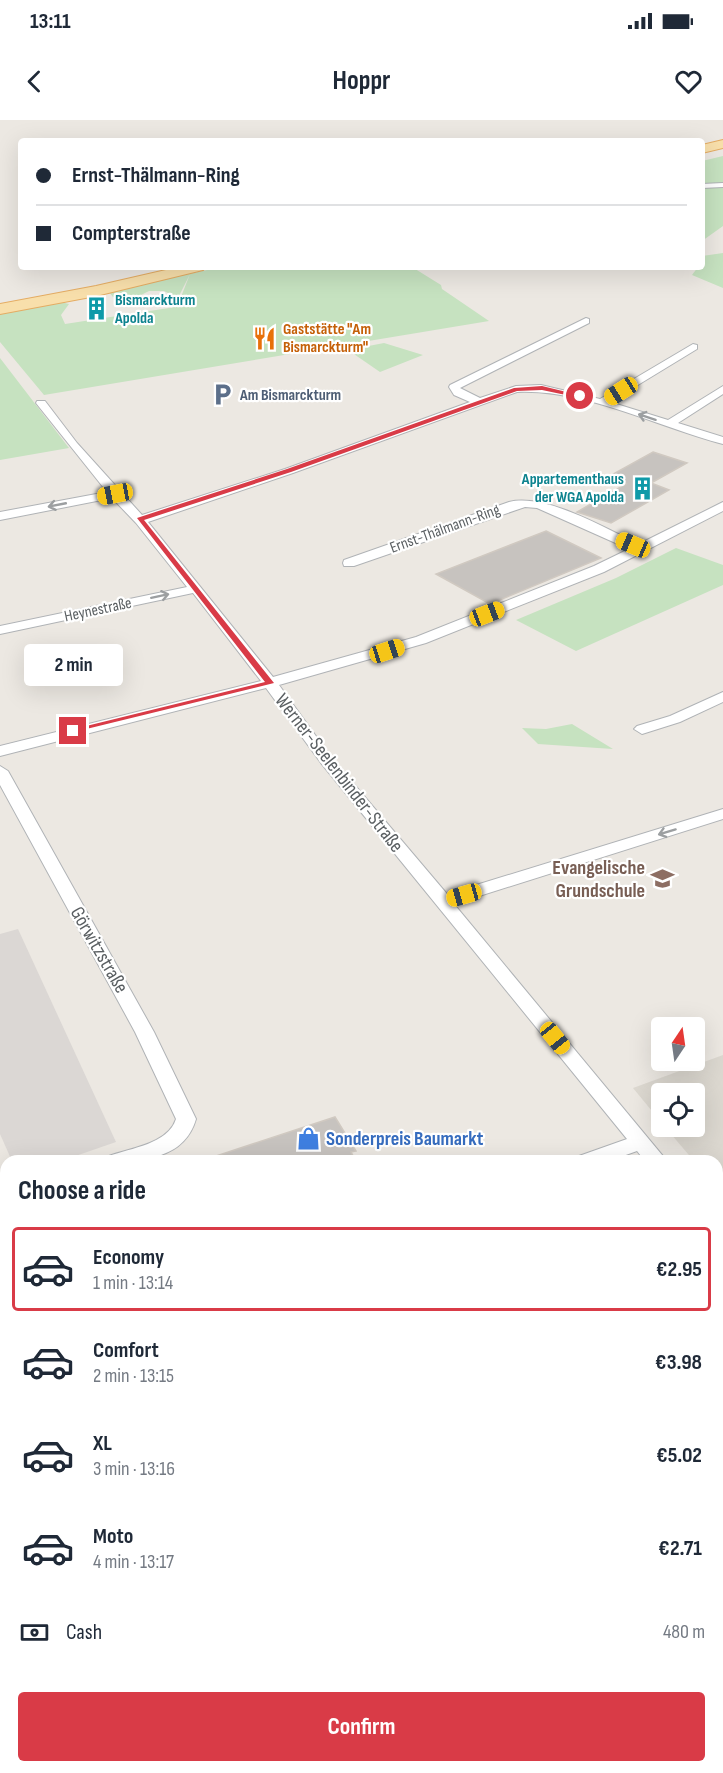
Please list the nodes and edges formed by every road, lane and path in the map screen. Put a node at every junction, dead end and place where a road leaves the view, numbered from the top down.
1 (723, 144) edge
2 (705, 148) edge
3 (723, 185) edge
4 (705, 186) edge
5 (185, 270) edge
6 (0, 309) edge
7 (586, 321) dead end
8 (693, 346) dead end
9 (723, 389) edge
10 (478, 401) junction
11 (602, 402) junction
12 (40, 403) dead end
13 (669, 424) junction
14 (723, 441) edge
15 (115, 494) junction
16 (723, 506) edge
17 (0, 516) edge
18 (140, 520) junction
19 (641, 549) junction
20 (349, 563) dead end
21 (195, 589) junction
22 (0, 630) edge
23 (270, 683) junction
24 (723, 696) edge
25 (642, 729) dead end
26 (0, 750) edge
27 (0, 771) edge
28 (723, 814) edge
29 (444, 901) junction
30 (641, 1142) junction
31 (134, 1155) edge
32 (603, 1155) edge
33 (652, 1155) edge

1 - 2 main road
3 - 4 street
5 - 6 main road
7 - 10 street
8 - 11 street
9 - 13 street
10 - 11 street
10 - 18 street
13 -> 11 street
12 - 15 street, Werner-Seelenbinder-Straße
13 - 14 street
15 -> 17 street
15 - 18 street, Werner-Seelenbinder-Straße
16 - 19 street
18 - 21 street, Werner-Seelenbinder-Straße
19 - 20 street, Ernst-Thälmann-Ring
19 - 23 street
22 -> 21 street, Heynestraße
21 - 23 street, Werner-Seelenbinder-Straße
23 - 26 street
23 - 29 street, Werner-Seelenbinder-Straße
24 - 25 street
27 - 31 street, Görwitzstraße
28 -> 29 street
29 - 30 street, Werner-Seelenbinder-Straße
30 - 32 street
30 - 33 street, Werner-Seelenbinder-Straße

